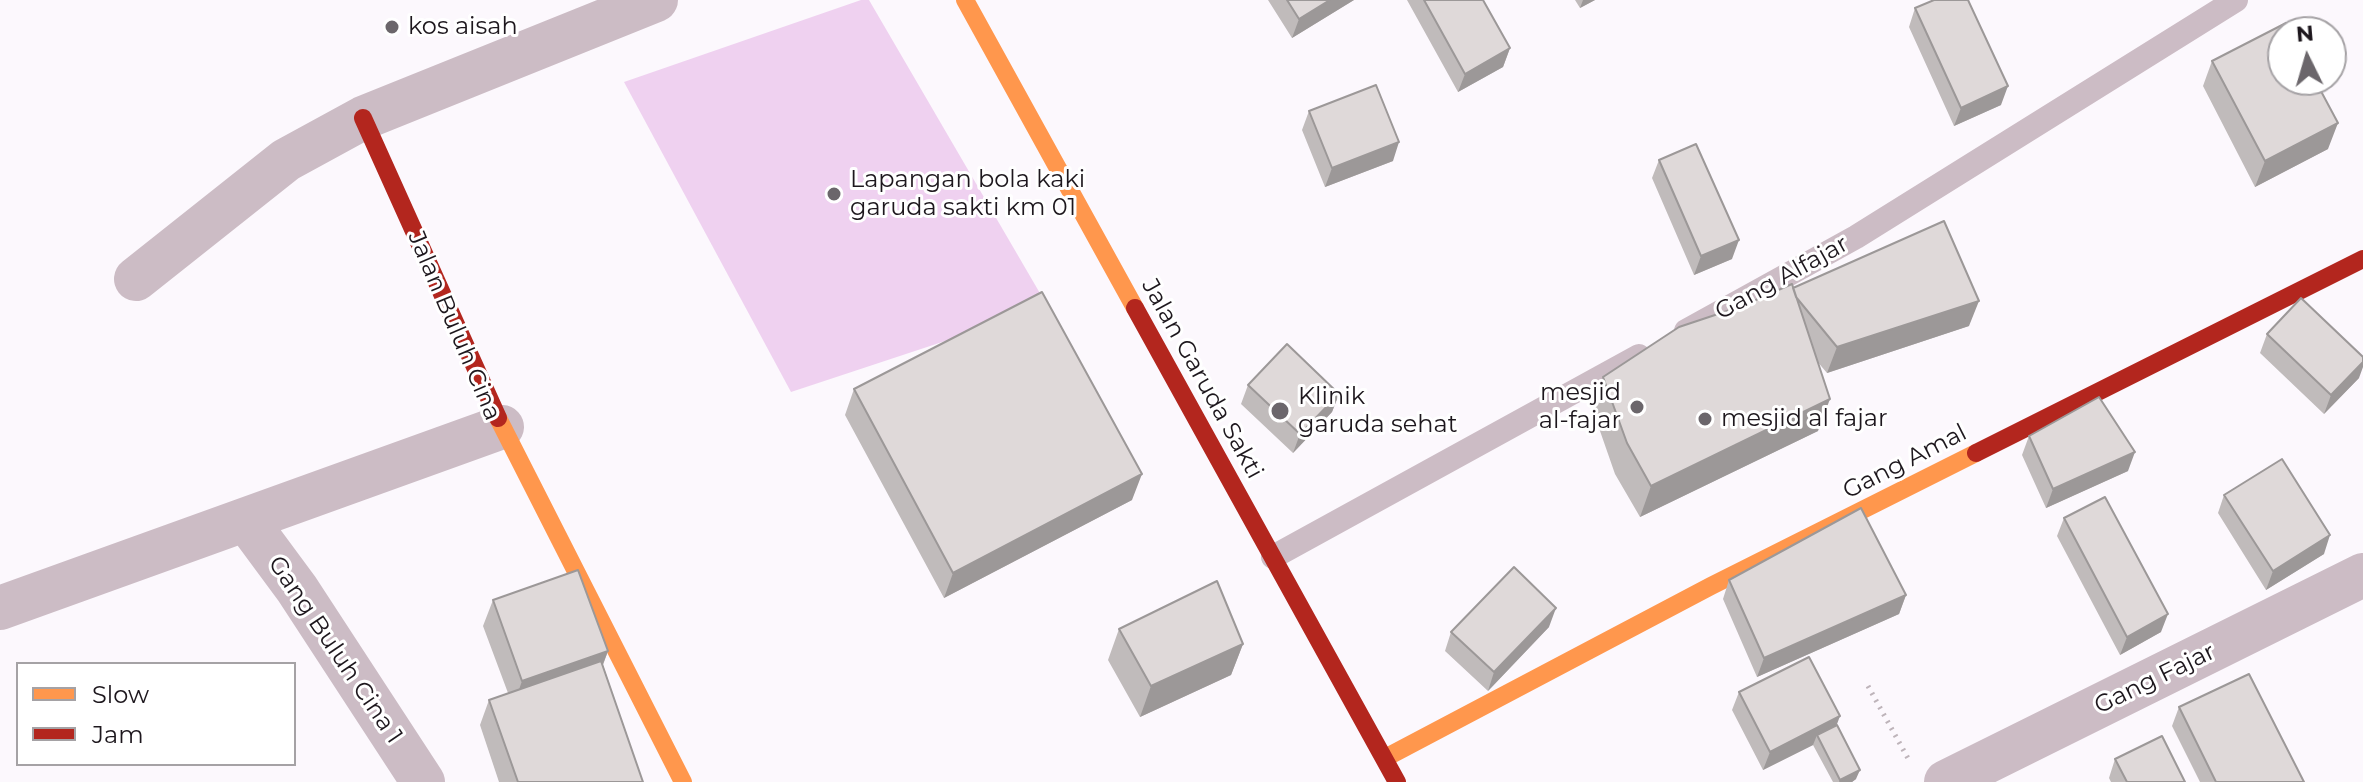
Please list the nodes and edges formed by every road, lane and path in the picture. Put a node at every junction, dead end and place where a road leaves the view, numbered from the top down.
1 (656, 0) edge
2 (965, 0) edge
3 (2236, 0) edge
4 (363, 118) junction
5 (2363, 259) edge
6 (136, 279) dead end
7 (502, 427) junction
8 (246, 520) junction
9 (1273, 557) junction
10 (2363, 575) edge
11 (0, 608) edge
12 (1868, 686) dead end
13 (1385, 758) junction
14 (1930, 775) edge
15 (423, 782) edge
16 (683, 782) edge
17 (1397, 782) edge

1 - 4 street
2 - 9 main road, Jalan Garuda Sakti
3 - 9 lane, Gang Alfajar
4 - 6 street
4 - 7 main road, Jalan Buluh Cina
5 - 13 main road, Gang Amal
7 - 8 street, Jalan Buluh Cina
7 - 16 main road
8 - 11 street, Jalan Buluh Cina
8 - 15 street, Gang Buluh Cina 1
9 - 13 main road, Jalan Garuda Sakti
10 - 14 street, Gang Fajar
12 - 14 path
13 - 17 main road, Jalan Garuda Sakti

